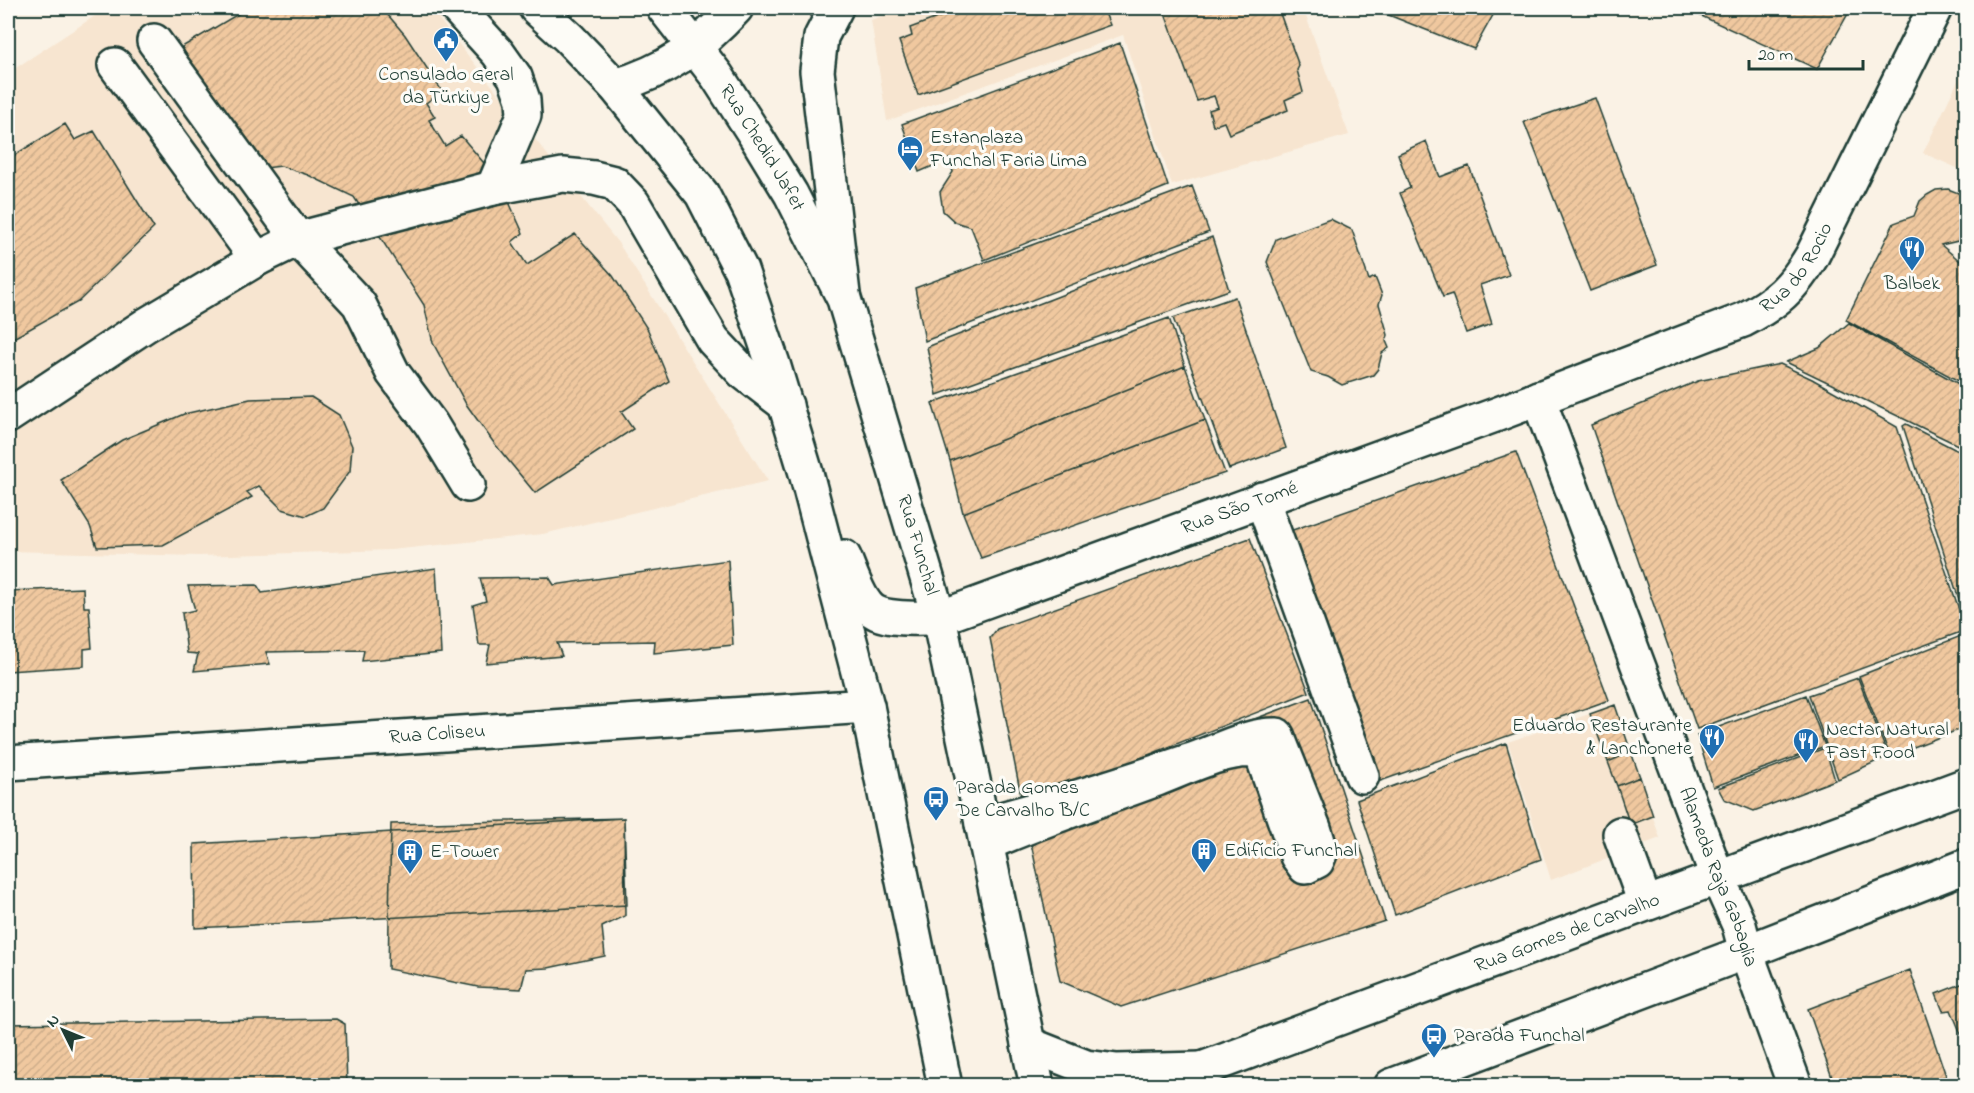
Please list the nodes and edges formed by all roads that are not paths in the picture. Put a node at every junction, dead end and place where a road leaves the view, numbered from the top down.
1 (457, 8) edge
2 (536, 8) edge
3 (664, 8) edge
4 (736, 8) edge
5 (836, 8) edge
6 (1935, 8) edge
7 (154, 41) dead end
8 (695, 47) junction
9 (115, 65) dead end
10 (615, 87) junction
11 (493, 188) junction
12 (298, 239) junction
13 (257, 259) junction
14 (844, 299) junction
15 (1538, 398) junction
16 (786, 405) junction
17 (8, 416) edge
18 (806, 473) junction
19 (468, 485) dead end
20 (1262, 500) junction
21 (939, 618) junction
22 (867, 706) junction
23 (8, 763) edge
24 (1362, 776) dead end
25 (1966, 785) edge
26 (984, 834) junction
27 (1620, 834) dead end
28 (1966, 866) edge
29 (1717, 876) junction
30 (1645, 903) junction
31 (1746, 952) junction
32 (1028, 1044) junction
33 (1202, 1069) junction
34 (945, 1086) edge
35 (1036, 1086) edge
36 (1171, 1086) edge
37 (1391, 1086) edge
38 (1796, 1086) edge

1 - 11 street
2 - 10 street
3 - 8 street, Rua Chedid Jafet
4 - 8 street
5 - 14 street, Rua Funchal
6 - 15 street, Rua do Rocio
7 - 12 street
8 - 10 street
8 - 14 street, Rua Chedid Jafet
9 - 13 street
10 - 16 street
11 - 12 street
11 - 16 street
12 - 13 street
12 - 19 street
13 - 17 street
14 - 21 street, Rua Funchal
15 - 20 street, Rua São Tomé
15 - 29 street, Alameda Raja Gabaglia
16 - 18 street
18 - 21 street
18 - 22 street
20 - 21 street, Rua São Tomé
20 - 24 street
21 - 26 street, Rua Funchal
22 - 23 street, Rua Coliseu
22 - 34 street
25 - 29 street, Rua Gomes de Carvalho
26 - 26 street
26 - 32 street, Rua Funchal
27 - 30 street
28 - 31 street
29 - 30 street, Rua Gomes de Carvalho
29 - 31 street, Alameda Raja Gabaglia
30 - 33 street, Rua Gomes de Carvalho
31 - 37 street
31 - 38 street, Alameda Raja Gabaglia
32 - 33 street
32 - 35 street, Rua Funchal
33 - 36 street, Rua Gomes de Carvalho

